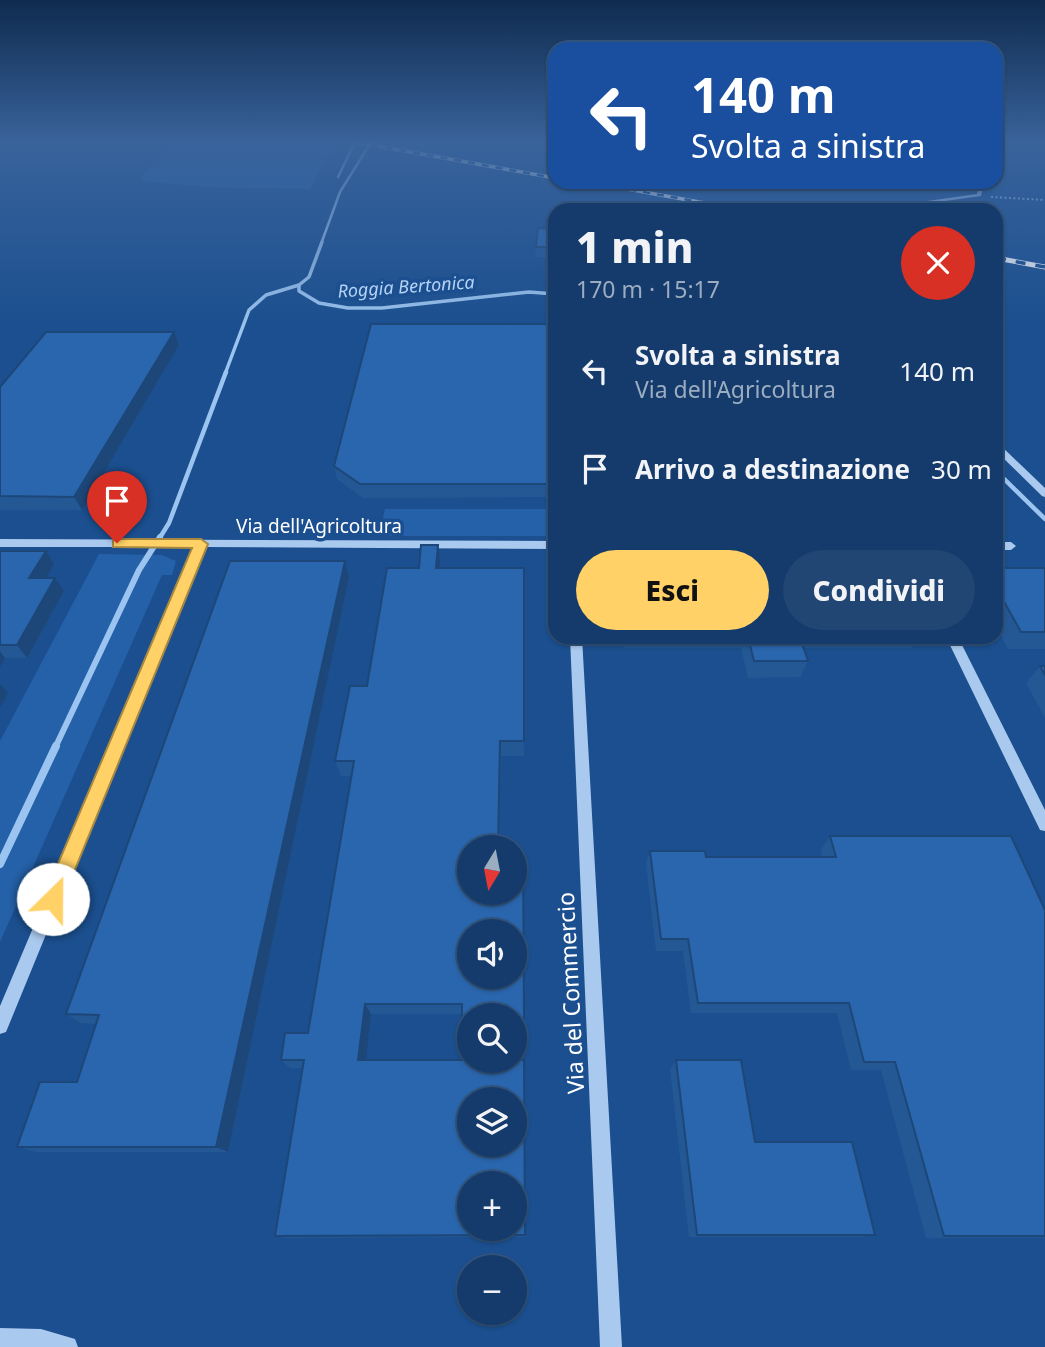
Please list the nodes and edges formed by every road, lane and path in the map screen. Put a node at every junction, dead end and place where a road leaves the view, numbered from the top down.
1 (1003, 453) edge
2 (1045, 494) edge
3 (0, 543) edge
4 (201, 544) junction
5 (548, 545) edge
6 (1003, 546) edge
7 (1011, 546) dead end
8 (576, 644) edge
9 (955, 644) edge
10 (1045, 825) edge
11 (0, 1026) edge
12 (0, 1339) edge
13 (67, 1347) edge
14 (611, 1347) edge

1 - 2 street
3 - 4 street, Via dell'Agricoltura
4 - 5 street, Via dell'Agricoltura
4 - 11 street
6 - 7 street
8 - 14 street, Via del Commercio
9 - 10 street
12 - 13 street

